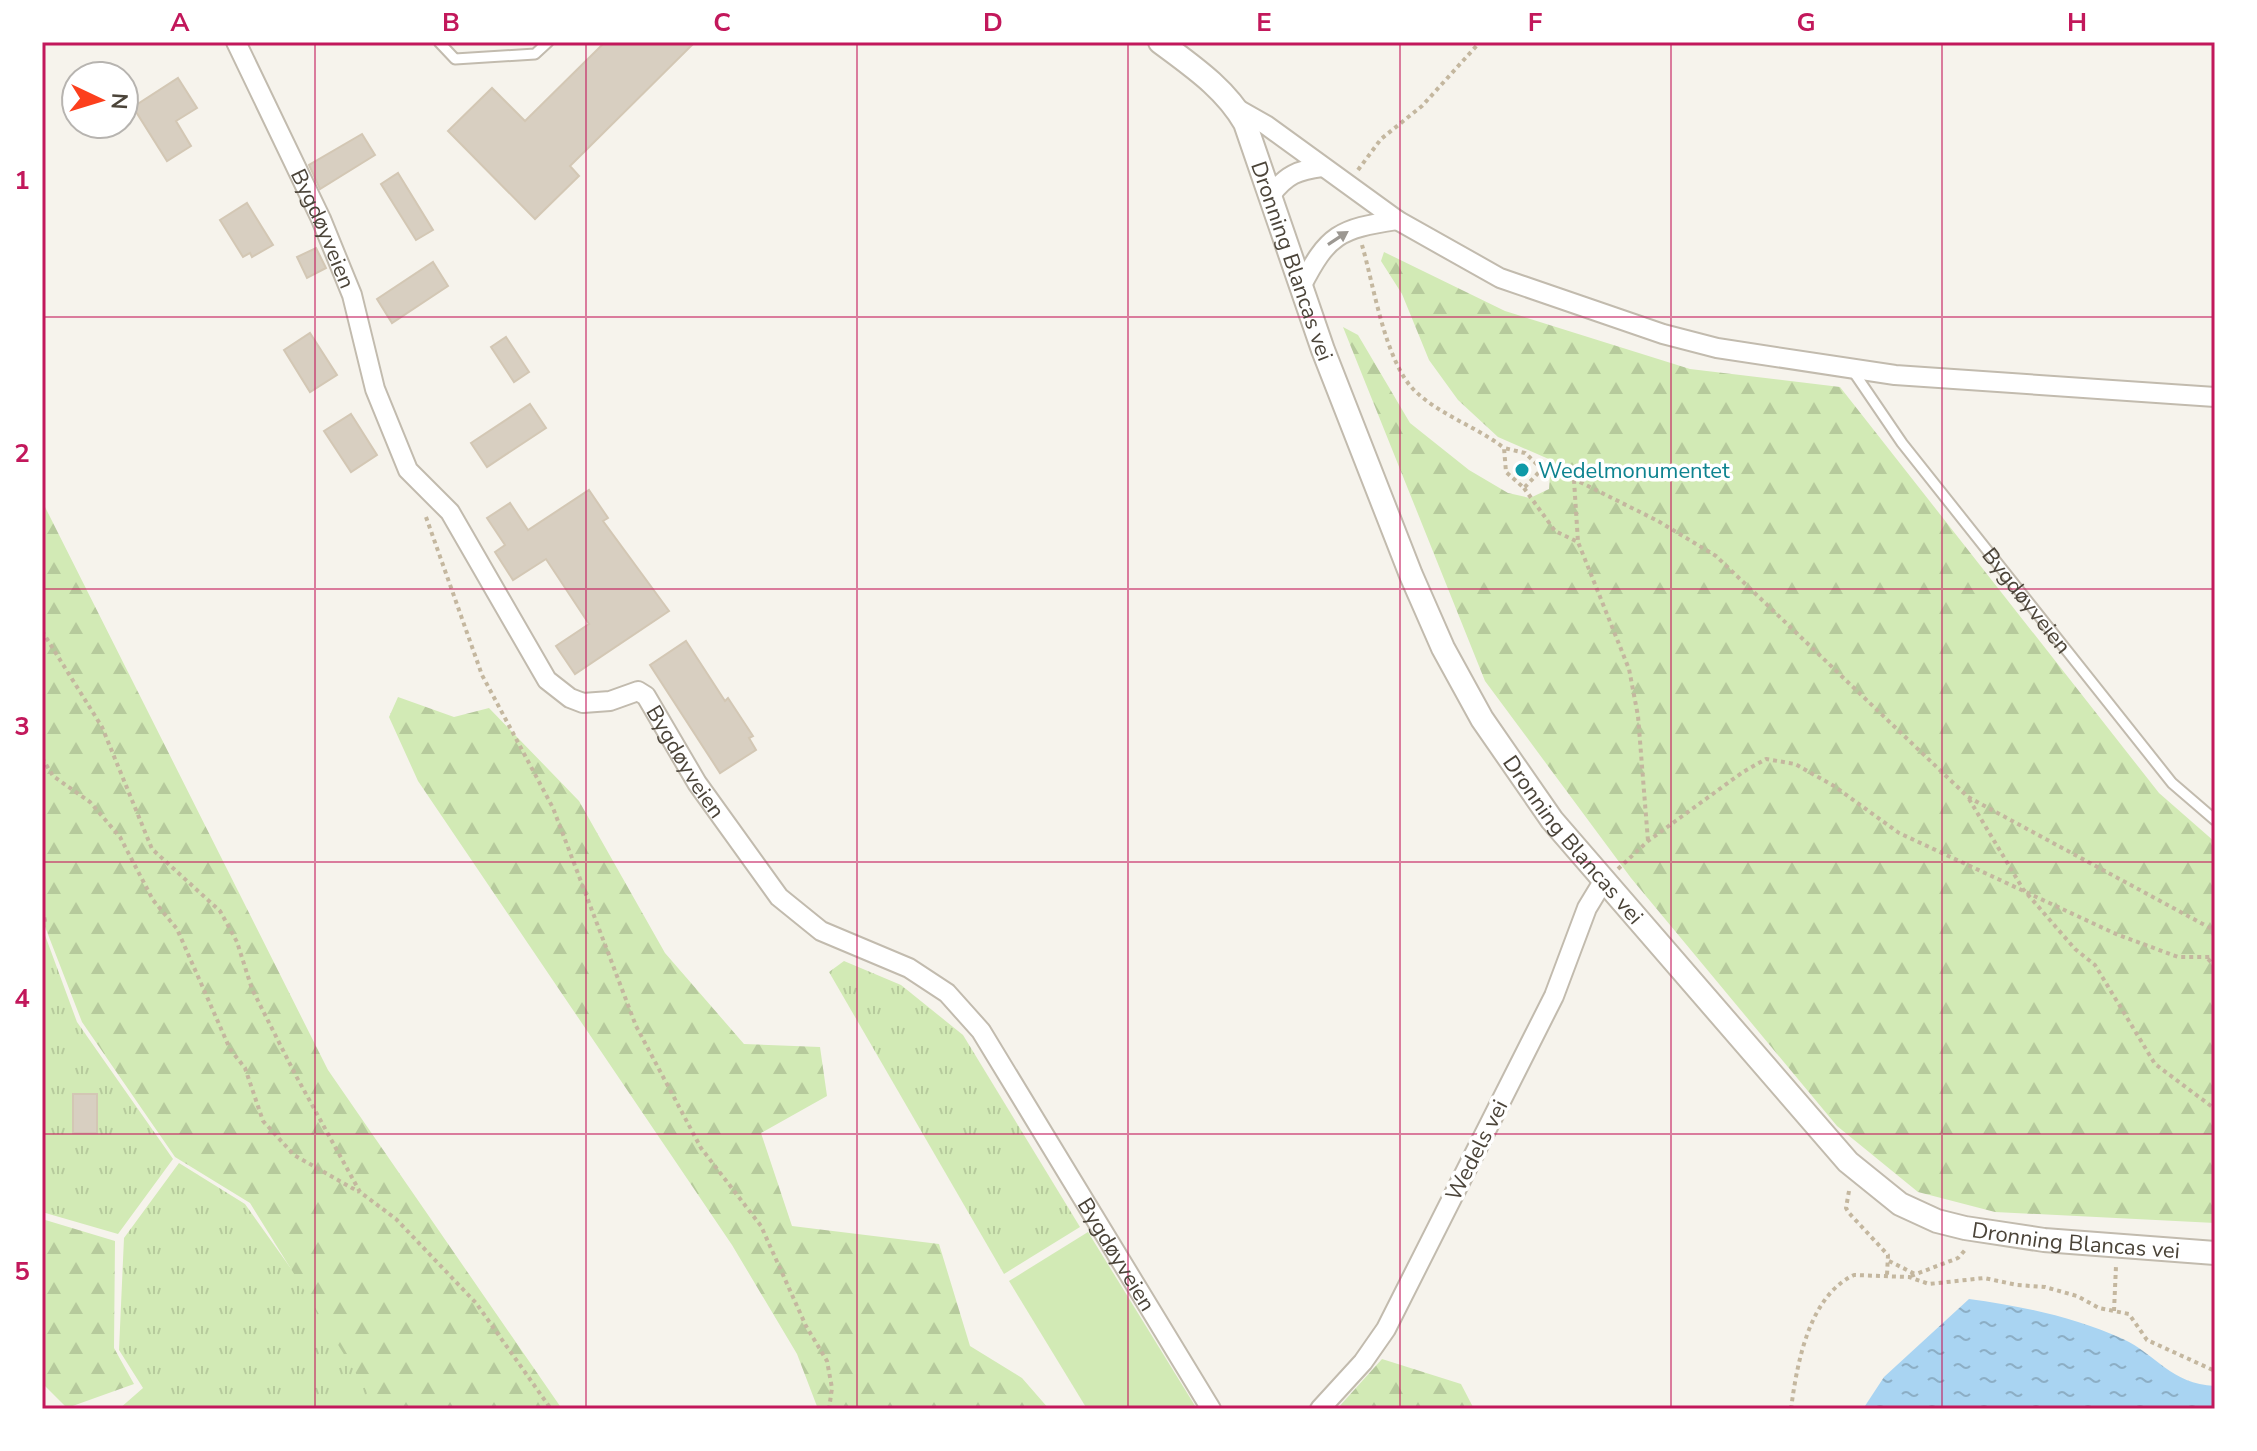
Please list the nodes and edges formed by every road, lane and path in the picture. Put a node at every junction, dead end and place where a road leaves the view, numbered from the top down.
1 (236, 42) edge
2 (439, 42) edge
3 (548, 42) edge
4 (1160, 42) edge
5 (1480, 42) edge
6 (1236, 108) junction
7 (1322, 167) junction
8 (1347, 186) junction
9 (1271, 195) junction
10 (1397, 220) junction
11 (1360, 239) dead end
12 (1301, 287) junction
13 (1851, 368) junction
14 (2215, 397) edge
15 (1504, 448) junction
16 (1542, 469) junction
17 (1574, 479) junction
18 (1524, 488) junction
19 (424, 513) dead end
20 (1578, 542) junction
21 (42, 631) edge
22 (42, 758) edge
23 (1968, 797) junction
24 (2215, 820) edge
25 (1648, 841) junction
26 (1610, 876) junction
27 (2023, 889) junction
28 (42, 910) edge
29 (42, 930) edge
30 (2215, 939) edge
31 (2215, 957) edge
32 (2208, 959) junction
33 (2215, 966) edge
34 (2215, 1109) edge
35 (1851, 1187) dead end
36 (360, 1192) junction
37 (1966, 1249) dead end
38 (2215, 1253) edge
39 (1889, 1261) junction
40 (2116, 1266) dead end
41 (1887, 1275) junction
42 (1916, 1275) junction
43 (1909, 1277) junction
44 (2114, 1311) junction
45 (2215, 1371) edge
46 (1323, 1408) edge
47 (551, 1409) edge
48 (829, 1409) edge
49 (1211, 1409) edge
50 (1791, 1409) edge

1 - 49 street, Bygdøyveien
2 - 3 lane
4 - 6 street
5 - 8 path
6 - 7 street
6 - 9 street, Dronning Blancas vei
7 - 8 street
7 - 9 street
8 - 10 street
9 - 12 street, Dronning Blancas vei
12 -> 10 street
10 - 13 street
11 - 15 path
12 - 26 street, Dronning Blancas vei
13 - 14 street
13 - 24 lane, Bygdøyveien
15 - 16 path
15 - 18 path
16 - 17 path
16 - 18 path
17 - 20 path
17 - 23 path
18 - 20 path
19 - 48 path
20 - 25 path
21 - 36 path
22 - 36 path
23 - 27 path
23 - 30 path
25 - 26 path
25 - 27 path
26 - 38 street, Dronning Blancas vei
26 - 46 street, Wedels vei
27 - 32 path
27 - 34 path
28 - 29 path
31 - 32 path
32 - 33 path
35 - 39 path
36 - 47 path
37 - 42 path
39 - 41 path
39 - 42 path
40 - 44 path
41 - 43 path
41 - 50 path
42 - 43 path
43 - 44 path
44 - 45 path

